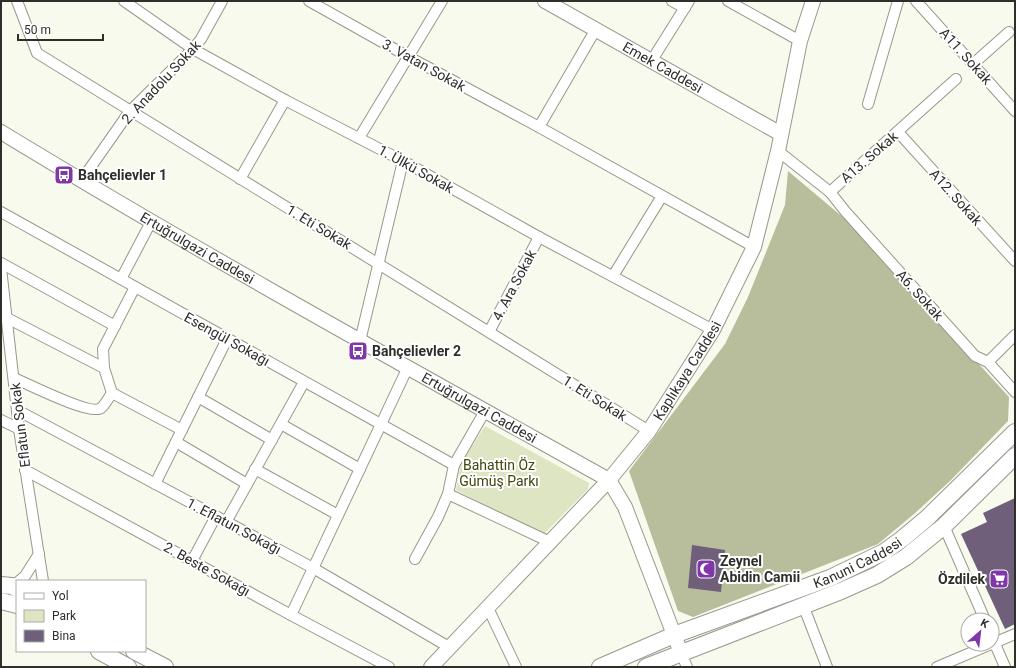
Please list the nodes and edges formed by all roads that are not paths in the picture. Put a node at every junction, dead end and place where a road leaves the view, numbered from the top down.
1 (17, 1) edge
2 (124, 1) edge
3 (222, 1) edge
4 (309, 1) edge
5 (442, 1) edge
6 (545, 1) edge
7 (672, 1) edge
8 (728, 1) edge
9 (813, 1) edge
10 (898, 1) edge
11 (916, 1) edge
12 (687, 4) edge
13 (596, 29) junction
14 (1008, 32) dead end
15 (800, 41) junction
16 (193, 49) junction
17 (407, 56) junction
18 (652, 60) junction
19 (973, 64) junction
20 (956, 79) dead end
21 (285, 100) junction
22 (868, 104) dead end
23 (130, 111) junction
24 (1015, 111) edge
25 (540, 127) junction
26 (1, 132) edge
27 (898, 132) junction
28 (781, 134) junction
29 (359, 138) junction
30 (778, 151) junction
31 (403, 161) junction
32 (240, 179) junction
33 (81, 181) junction
34 (830, 192) junction
35 (662, 196) junction
36 (1, 212) edge
37 (151, 222) junction
38 (539, 238) junction
39 (754, 247) junction
40 (1015, 261) edge
41 (1, 263) edge
42 (378, 263) junction
43 (1, 268) edge
44 (613, 276) junction
45 (120, 279) junction
46 (135, 287) junction
47 (7, 318) junction
48 (115, 326) junction
49 (714, 330) junction
50 (489, 332) junction
51 (1015, 335) edge
52 (227, 338) junction
53 (360, 341) junction
54 (988, 362) junction
55 (408, 367) junction
56 (104, 368) junction
57 (14, 378) junction
58 (304, 382) junction
59 (1015, 392) edge
60 (112, 393) junction
61 (198, 397) junction
62 (17, 410) junction
63 (485, 411) junction
64 (1, 420) edge
65 (281, 424) junction
66 (381, 425) junction
67 (19, 428) junction
68 (182, 430) junction
69 (648, 431) junction
70 (1015, 432) edge
71 (272, 440) junction
72 (176, 442) junction
73 (1015, 456) edge
74 (454, 466) junction
75 (255, 469) junction
76 (360, 469) junction
77 (25, 470) junction
78 (609, 480) junction
79 (155, 484) junction
80 (247, 484) junction
81 (448, 494) junction
82 (338, 515) junction
83 (216, 516) junction
84 (226, 522) junction
85 (944, 526) junction
86 (550, 542) junction
87 (39, 554) junction
88 (415, 559) dead end
89 (192, 561) junction
90 (313, 568) junction
91 (20, 580) edge
92 (43, 580) edge
93 (1, 601) edge
94 (16, 606) edge
95 (803, 606) junction
96 (488, 608) junction
97 (982, 612) edge
98 (290, 615) junction
99 (1015, 634) edge
100 (674, 635) junction
101 (1000, 638) edge
102 (449, 647) junction
103 (101, 652) edge
104 (136, 652) edge
105 (968, 652) edge
106 (998, 652) edge
107 (684, 660) edge
108 (128, 667) edge
109 (165, 667) edge
110 (389, 667) edge
111 (431, 667) edge
112 (516, 667) edge
113 (600, 667) edge
114 (646, 667) edge
115 (827, 667) edge
116 (937, 667) edge
117 (1005, 667) edge

1 - 23 street, 1. Eti Sokak
2 - 16 street, 1. Ülkü Sokak
3 - 16 street, 2. Anadolu Sokak
4 - 17 street, 3. Vatan Sokak
5 - 17 street
6 - 13 main road, Emek Caddesi
7 - 12 street
8 - 15 street
9 - 15 main road, Kaplıkaya Caddesi
10 - 22 street
11 - 19 street, A11. Sokak
12 - 18 street
13 - 18 main road, Emek Caddesi
13 - 25 street
14 - 19 street
15 - 28 main road, Kaplıkaya Caddesi
16 - 21 street, 1. Ülkü Sokak
16 - 23 street, 2. Anadolu Sokak
17 - 25 street, 3. Vatan Sokak
17 - 29 street
18 - 28 main road, Emek Caddesi
19 - 24 street, A11. Sokak
20 - 27 street, A13. Sokak
21 - 29 street, 1. Ülkü Sokak
21 - 32 street
23 - 32 street, 1. Eti Sokak
23 - 33 street, 2. Anadolu Sokak
25 - 35 street, 3. Vatan Sokak
26 - 33 main road, Ertuğrulgazi Caddesi
27 - 34 street, A13. Sokak
27 - 40 street, A12. Sokak
28 - 30 main road, Kaplıkaya Caddesi
29 - 31 street, 1. Ülkü Sokak
30 - 34 street, A13. Sokak
30 - 39 main road, Kaplıkaya Caddesi
31 - 38 street, 1. Ülkü Sokak
31 - 42 street
32 - 42 street, 1. Eti Sokak
33 - 37 main road, Ertuğrulgazi Caddesi
34 - 54 street, A6. Sokak
35 - 39 street, 3. Vatan Sokak
35 - 44 street
36 - 45 street, Esengül Sokağı
37 - 45 street
37 - 53 main road, Ertuğrulgazi Caddesi
38 - 44 street, 1. Ülkü Sokak
38 - 50 street, 4. Ara Sokak
39 - 49 main road, Kaplıkaya Caddesi
41 - 48 street
42 - 50 street, 1. Eti Sokak
42 - 53 street
43 - 47 street, Eflatun Sokak
44 - 49 street, 1. Ülkü Sokak
45 - 46 street, Esengül Sokağı
46 - 48 street
46 - 52 street, Esengül Sokağı
47 - 56 street
47 - 57 street, Eflatun Sokak
48 - 56 street
49 - 69 main road, Kaplıkaya Caddesi
50 - 69 street, 1. Eti Sokak
51 - 54 street
52 - 58 street, Esengül Sokağı
52 - 61 street
53 - 55 main road, Ertuğrulgazi Caddesi
54 - 59 street, A6. Sokak
55 - 63 main road, Ertuğrulgazi Caddesi
55 - 66 street
56 - 60 street
57 - 60 street
57 - 62 street, Eflatun Sokak
58 - 65 street
58 - 66 street, Esengül Sokağı
60 - 68 street
61 - 68 street
61 - 71 street
62 - 67 street, Eflatun Sokak
62 - 79 street, 1. Eflatun Sokağı
63 - 74 street
63 - 78 main road, Ertuğrulgazi Caddesi
64 - 67 street
65 - 71 street
65 - 76 street
66 - 74 street, Esengül Sokağı
66 - 76 street
67 - 77 street, Eflatun Sokak
68 - 72 street
69 - 78 main road, Kaplıkaya Caddesi
70 - 100 main road, Kanuni Caddesi
71 - 75 street
72 - 79 street
72 - 80 street
73 - 85 main road, Kanuni Caddesi
74 - 81 street
75 - 80 street
75 - 82 street
76 - 82 street
77 - 87 street, Eflatun Sokak
77 - 89 street, 2. Beste Sokağı
78 - 86 main road, Kaplıkaya Caddesi
78 - 100 main road
79 - 83 street, 1. Eflatun Sokağı
80 - 84 street
81 - 86 street
81 - 88 street
82 - 90 street
83 - 84 street, 1. Eflatun Sokağı
83 - 89 street
84 - 90 street, 1. Eflatun Sokağı
85 - 95 main road, Kanuni Caddesi
85 - 97 street
86 - 96 main road, Kaplıkaya Caddesi
87 - 91 street
87 - 92 street, Eflatun Sokak
89 - 98 street, 2. Beste Sokağı
90 - 98 street
90 - 102 street, 1. Eflatun Sokağı
93 - 94 main road
95 - 107 main road, Kanuni Caddesi
95 - 115 street
96 - 102 main road, Kaplıkaya Caddesi
96 - 112 street
98 - 110 street, 2. Beste Sokağı
99 - 101 street
100 - 107 main road
100 - 113 main road, Kanuni Caddesi
102 - 111 main road, Kaplıkaya Caddesi
103 - 108 main road
104 - 109 main road
105 - 116 street
106 - 117 street
107 - 114 main road, Kanuni Caddesi

